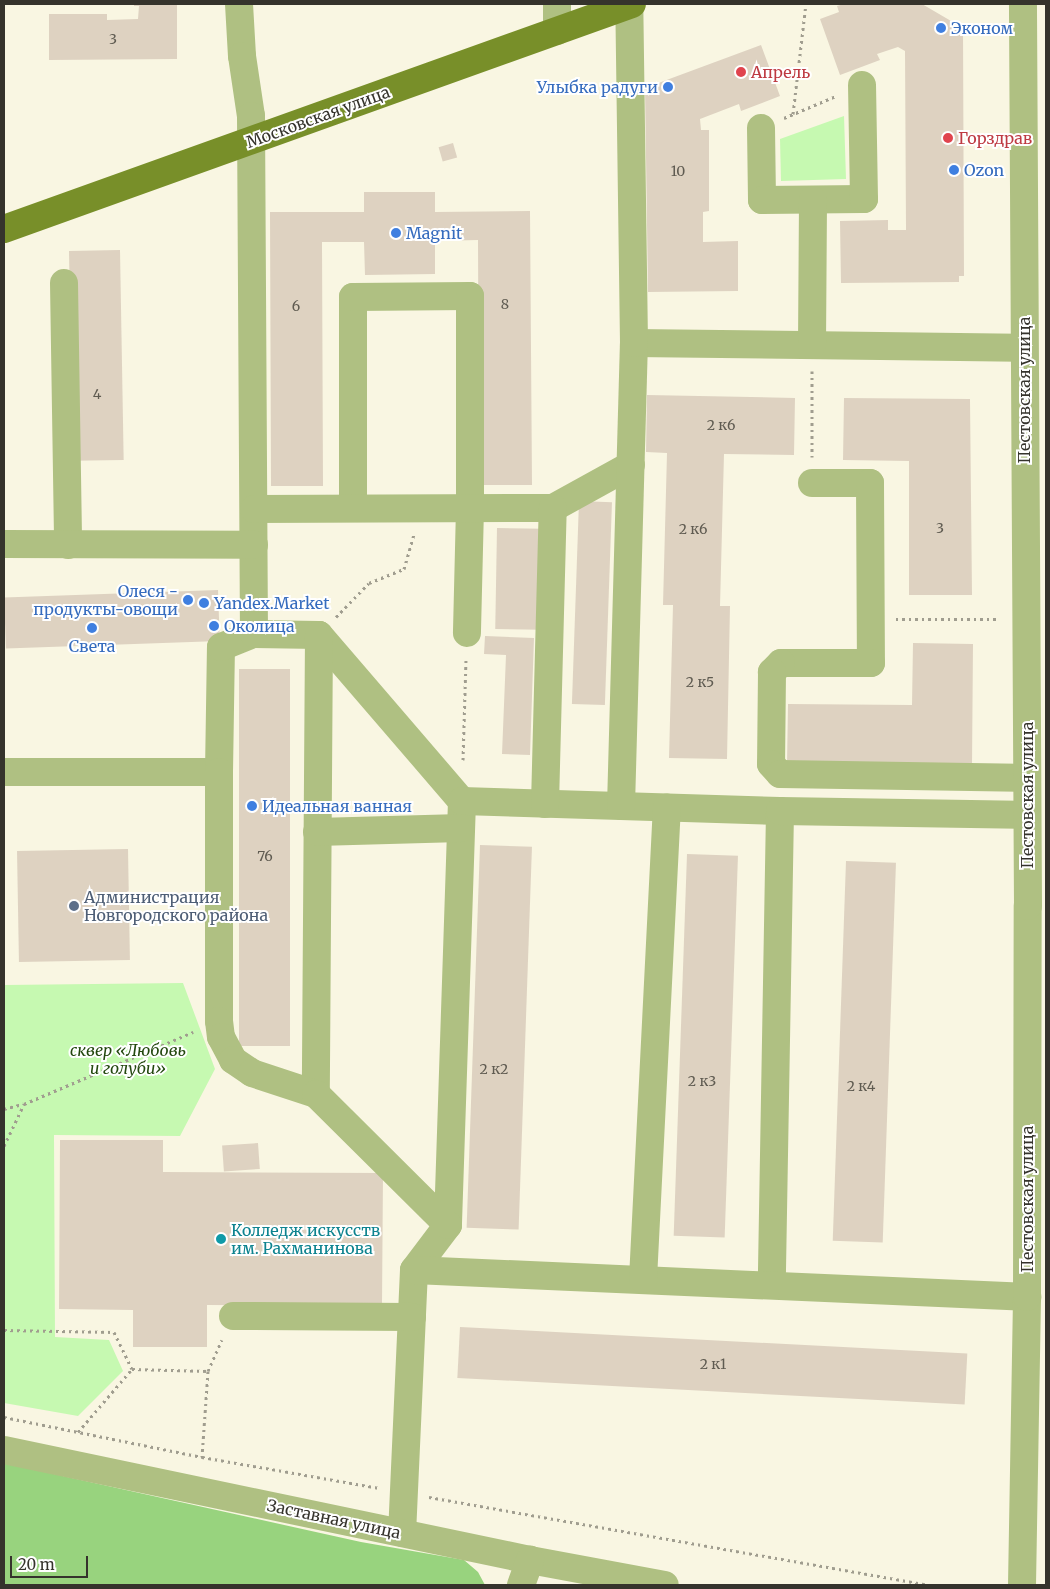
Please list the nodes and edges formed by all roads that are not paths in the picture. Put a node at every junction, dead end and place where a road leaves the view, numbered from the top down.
1 (239, 4) edge
2 (557, 4) edge
3 (631, 4) edge
4 (1023, 4) edge
5 (557, 31) junction
6 (862, 85) road end
7 (761, 128) road end
8 (250, 141) junction
9 (813, 200) junction
10 (1036, 215) edge
11 (4, 229) edge
12 (64, 283) dead end
13 (634, 344) junction
14 (812, 345) junction
15 (1024, 348) junction
16 (630, 465) junction
17 (812, 483) road end
18 (353, 508) junction
19 (470, 508) junction
20 (554, 508) junction
21 (254, 509) junction
22 (4, 544) edge
23 (68, 544) junction
24 (254, 544) junction
25 (467, 633) road end
26 (254, 634) junction
27 (319, 635) junction
28 (1034, 769) edge
29 (4, 772) edge
30 (219, 772) junction
31 (545, 804) junction
32 (621, 806) junction
33 (667, 808) junction
34 (780, 811) junction
35 (461, 814) junction
36 (1028, 815) junction
37 (317, 832) junction
38 (1037, 906) edge
39 (316, 1094) junction
40 (448, 1225) junction
41 (414, 1270) junction
42 (643, 1279) junction
43 (772, 1285) junction
44 (1027, 1297) junction
45 (233, 1316) road end
46 (412, 1317) junction
47 (4, 1450) edge
48 (1035, 1497) edge
49 (402, 1533) junction
50 (530, 1560) junction
51 (521, 1585) edge
52 (665, 1585) edge
53 (1022, 1585) edge

1 - 8 street
2 - 5 street
3 - 5 main road, Московская улица
3 - 13 street
4 - 10 street, Пестовская улица
5 - 8 main road, Московская улица
6 - 9 street
7 - 9 street
8 - 11 main road, Московская улица
8 - 21 street
9 - 14 street
10 - 15 street, Пестовская улица
12 - 23 street
13 - 14 street
13 - 16 street
14 - 15 street
15 - 28 street, Пестовская улица
16 - 20 street
16 - 32 street
17 - 28 street
18 - 19 street
18 - 19 street
18 - 21 street
19 - 20 street
19 - 25 street
20 - 31 street
21 - 24 street
22 - 23 street
23 - 24 street
24 - 26 street
26 - 27 street
26 - 30 street
27 - 35 street
27 - 37 street
28 - 36 street, Пестовская улица
29 - 30 street
30 - 39 street
31 - 32 street
31 - 35 street
32 - 33 street
33 - 34 street
33 - 42 street
34 - 36 street
34 - 43 street
35 - 37 street
35 - 40 street
36 - 38 street, Пестовская улица
37 - 39 street
38 - 44 street, Пестовская улица
39 - 40 street
40 - 41 street
41 - 42 street
41 - 46 street
42 - 43 street
43 - 44 street
44 - 48 street, Пестовская улица
45 - 46 street
46 - 49 street
47 - 49 street, Заставная улица
48 - 53 street, Пестовская улица
49 - 50 street, Заставная улица
50 - 51 street
50 - 52 street, Заставная улица

